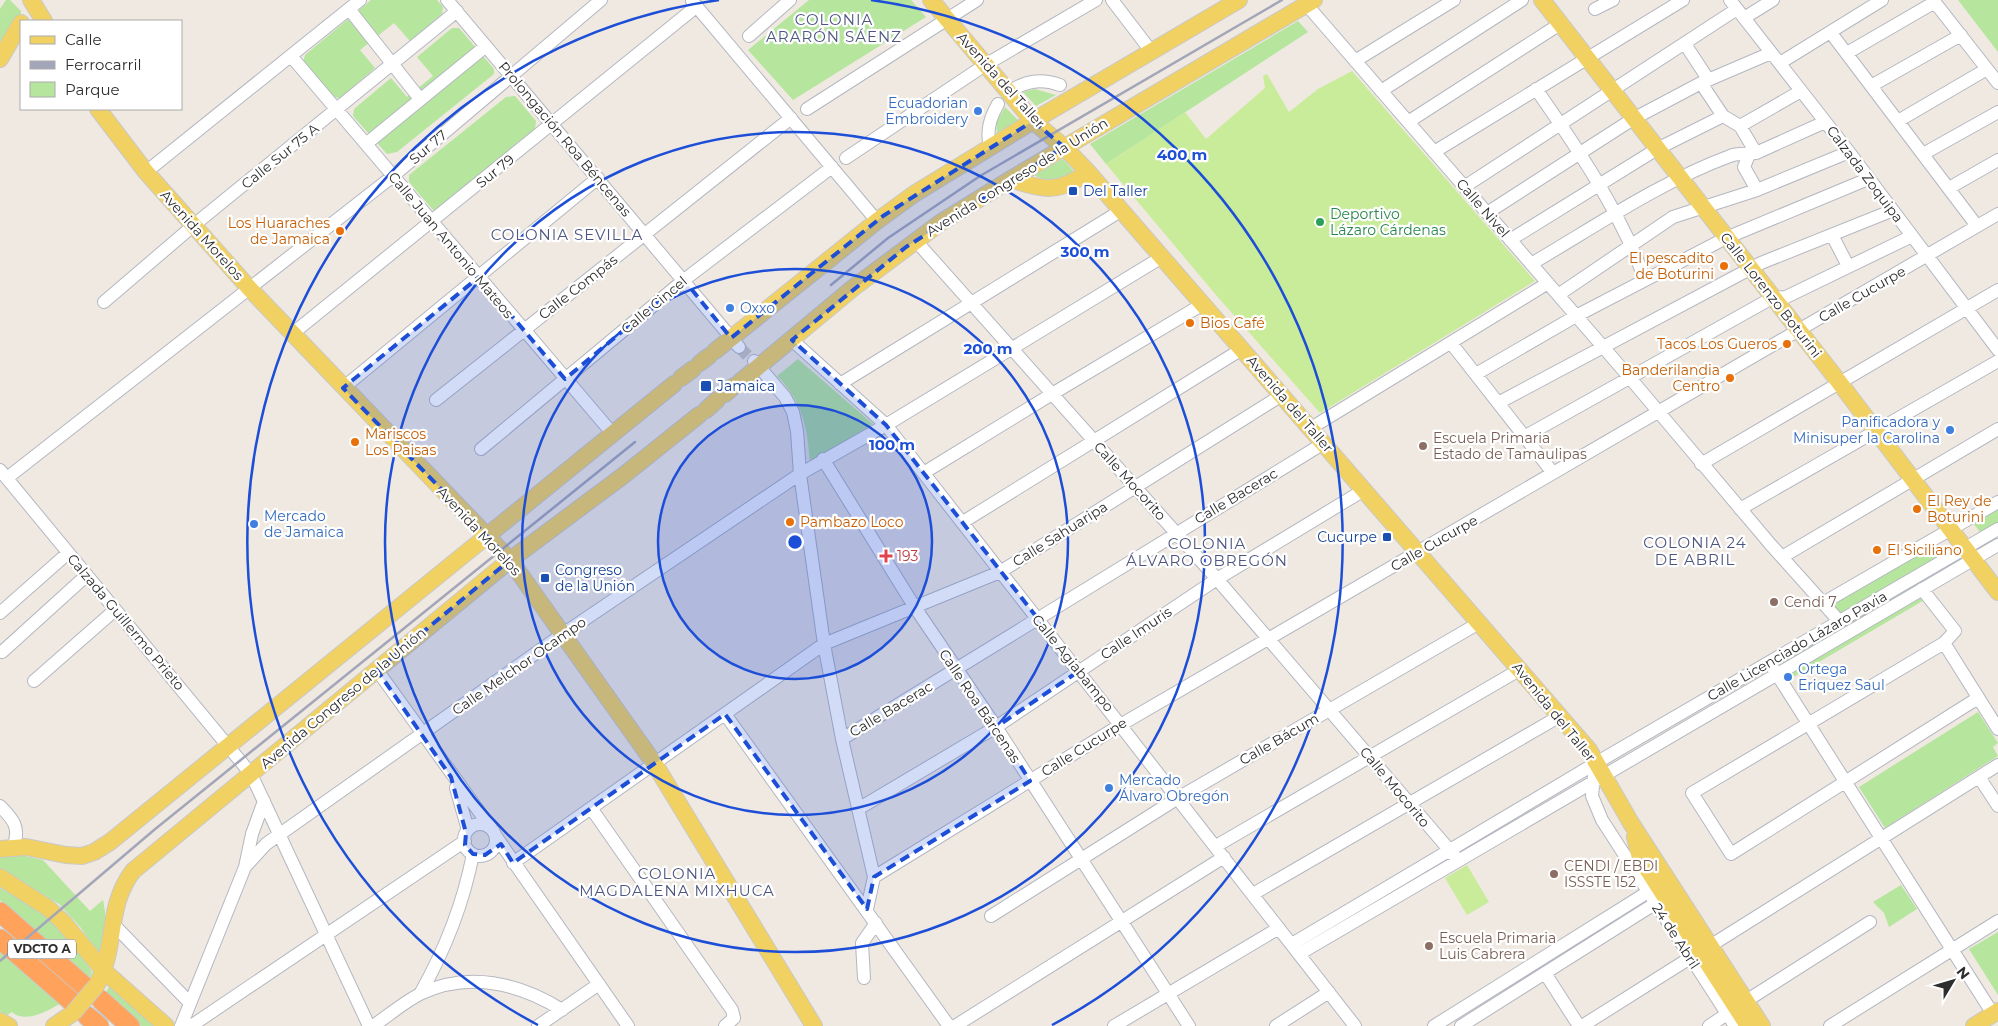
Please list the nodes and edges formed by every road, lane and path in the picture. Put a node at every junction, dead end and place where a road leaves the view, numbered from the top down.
1 (360, 0) edge
2 (447, 0) edge
3 (601, 0) edge
4 (790, 0) edge
5 (931, 0) edge
6 (977, 0) edge
7 (1096, 0) edge
8 (1112, 0) edge
9 (1239, 0) edge
10 (1454, 0) edge
11 (1522, 0) edge
12 (1542, 0) edge
13 (1613, 0) edge
14 (1683, 0) edge
15 (1773, 0) edge
16 (1882, 0) edge
17 (33, 1) edge
18 (1934, 1) edge
19 (1310, 2) edge
20 (694, 3) edge
21 (349, 9) junction
22 (1595, 9) dead end
23 (1737, 9) edge
24 (457, 11) junction
25 (946, 18) junction
26 (23, 20) edge
27 (43, 20) edge
28 (1560, 24) junction
29 (20, 25) edge
30 (1831, 33) junction
31 (1961, 35) junction
32 (749, 36) dead end
33 (1685, 44) junction
34 (486, 46) junction
35 (1152, 51) junction
36 (1771, 53) junction
37 (1847, 53) junction
38 (291, 56) junction
39 (1585, 58) junction
40 (0, 59) edge
41 (1355, 61) junction
42 (1780, 63) junction
43 (393, 64) junction
44 (985, 65) junction
45 (1987, 70) junction
46 (512, 77) junction
47 (1704, 81) junction
48 (1998, 83) edge
49 (1060, 85) dead end
50 (1871, 86) junction
51 (1536, 89) junction
52 (1381, 91) junction
53 (1611, 91) junction
54 (1801, 91) junction
55 (1003, 98) junction
56 (420, 99) junction
57 (807, 109) dead end
58 (99, 110) edge
59 (337, 111) junction
60 (1998, 112) edge
61 (1723, 116) junction
62 (791, 118) junction
63 (1634, 119) junction
64 (1033, 120) junction
65 (1898, 121) junction
66 (1408, 122) junction
67 (1825, 122) junction
68 (552, 124) junction
69 (1561, 124) junction
70 (1740, 126) junction
71 (366, 144) junction
72 (990, 147) junction
73 (1064, 147) junction
74 (1657, 149) junction
75 (1434, 152) junction
76 (1849, 152) junction
77 (1580, 154) junction
78 (1752, 154) junction
79 (1923, 154) junction
80 (846, 158) dead end
81 (1998, 160) edge
82 (832, 167) junction
83 (146, 172) junction
84 (1088, 172) junction
85 (393, 176) junction
86 (598, 178) junction
87 (1868, 178) junction
88 (1011, 179) junction
89 (1680, 179) junction
90 (1598, 184) junction
91 (1464, 187) junction
92 (1949, 188) junction
93 (1757, 190) junction
94 (1703, 208) junction
95 (1122, 210) junction
96 (1891, 211) junction
97 (1487, 213) junction
98 (1617, 214) junction
99 (1998, 214) edge
100 (877, 221) junction
101 (432, 223) junction
102 (194, 225) junction
103 (1976, 226) junction
104 (645, 234) junction
105 (1832, 235) junction
106 (1912, 236) junction
107 (1726, 238) junction
108 (1510, 240) junction
109 (916, 241) junction
110 (1632, 245) junction
111 (1927, 256) junction
112 (1162, 257) junction
113 (1531, 264) junction
114 (1848, 266) junction
115 (1750, 268) junction
116 (479, 277) junction
117 (684, 280) junction
118 (1645, 280) junction
119 (1548, 283) junction
120 (250, 289) junction
121 (1998, 290) edge
122 (1558, 295) junction
123 (1772, 298) junction
124 (104, 302) dead end
125 (971, 302) junction
126 (1203, 304) junction
127 (1967, 308) junction
128 (1576, 316) junction
129 (524, 330) junction
130 (1798, 331) junction
131 (292, 334) junction
132 (792, 340) junction
133 (1451, 342) junction
134 (735, 343) junction
135 (1602, 346) junction
136 (1011, 348) junction
137 (1242, 349) junction
138 (1998, 350) edge
139 (1998, 361) edge
140 (756, 364) junction
141 (1476, 374) junction
142 (1630, 378) junction
143 (565, 379) junction
144 (1839, 382) junction
145 (840, 384) junction
146 (343, 388) junction
147 (1052, 394) junction
148 (1282, 395) junction
149 (436, 400) dead end
150 (1498, 403) junction
151 (1658, 412) junction
152 (886, 425) junction
153 (1311, 428) junction
154 (1998, 429) edge
155 (1875, 430) junction
156 (612, 434) junction
157 (1524, 437) junction
158 (1094, 440) junction
159 (1324, 443) junction
160 (481, 449) dead end
161 (823, 459) junction
162 (1701, 464) junction
163 (925, 472) junction
164 (1552, 473) junction
165 (3, 474) edge
166 (800, 474) junction
167 (1913, 480) junction
168 (1135, 487) junction
169 (1364, 490) junction
170 (1998, 502) edge
171 (1740, 509) junction
172 (963, 522) junction
173 (1952, 529) junction
174 (1998, 529) edge
175 (1176, 533) junction
176 (486, 536) junction
177 (1998, 545) edge
178 (1418, 552) junction
179 (68, 553) junction
180 (1969, 554) junction
181 (1782, 556) junction
182 (510, 560) junction
183 (1000, 572) junction
184 (87, 575) junction
185 (1217, 579) junction
186 (1922, 589) junction
187 (1998, 592) edge
188 (1823, 603) junction
189 (914, 606) junction
190 (115, 610) junction
191 (0, 613) edge
192 (1038, 618) junction
193 (1840, 622) junction
194 (1479, 623) junction
195 (568, 630) junction
196 (1266, 639) junction
197 (1944, 643) junction
198 (824, 644) junction
199 (2, 652) dead end
200 (1769, 662) junction
201 (376, 670) junction
202 (957, 670) junction
203 (1520, 670) junction
204 (1079, 671) junction
205 (1777, 674) junction
206 (34, 681) dead end
207 (1978, 698) junction
208 (1329, 710) junction
209 (725, 714) junction
210 (1560, 716) junction
211 (1808, 723) junction
212 (1122, 724) junction
213 (996, 727) junction
214 (1998, 729) edge
215 (422, 734) junction
216 (842, 739) junction
217 (228, 745) junction
218 (1370, 756) junction
219 (654, 764) junction
220 (1998, 765) edge
221 (1597, 773) junction
222 (251, 774) junction
223 (451, 777) junction
224 (1980, 777) junction
225 (1030, 780) junction
226 (1845, 782) junction
227 (1178, 798) junction
228 (264, 801) junction
229 (1409, 803) junction
230 (0, 806) edge
231 (1998, 806) edge
232 (591, 808) junction
233 (858, 809) junction
234 (1631, 823) junction
235 (493, 832) junction
236 (280, 835) junction
237 (466, 836) junction
238 (1881, 838) junction
239 (1216, 846) junction
240 (7, 848) edge
241 (1449, 850) junction
242 (479, 855) junction
243 (1224, 857) junction
244 (1081, 859) junction
245 (1458, 860) junction
246 (513, 863) junction
247 (245, 867) junction
248 (0, 877) edge
249 (874, 877) junction
250 (1648, 892) junction
251 (1253, 894) junction
252 (1656, 903) junction
253 (867, 909) junction
254 (0, 912) edge
255 (991, 916) dead end
256 (1122, 921) junction
257 (1998, 921) edge
258 (1870, 922) dead end
259 (876, 923) junction
260 (113, 924) junction
261 (1279, 928) junction
262 (328, 934) junction
263 (0, 939) edge
264 (1710, 946) junction
265 (1296, 949) junction
266 (1952, 950) junction
267 (1690, 958) junction
268 (104, 971) junction
269 (1545, 973) junction
270 (864, 978) dead end
271 (599, 984) junction
272 (1494, 988) junction
273 (93, 991) junction
274 (1329, 992) junction
275 (420, 994) junction
276 (1168, 994) junction
277 (1502, 1000) junction
278 (1746, 1002) junction
279 (190, 1003) junction
280 (562, 1010) junction
281 (1996, 1013) edge
282 (82, 1014) edge
283 (1727, 1014) junction
284 (0, 1021) edge
285 (730, 1022) edge
286 (9, 1026) edge
287 (54, 1026) edge
288 (130, 1026) edge
289 (166, 1026) edge
290 (181, 1026) edge
291 (191, 1026) edge
292 (369, 1026) edge
293 (373, 1026) edge
294 (538, 1026) edge
295 (628, 1026) edge
296 (814, 1026) edge
297 (949, 1026) edge
298 (955, 1026) edge
299 (1114, 1026) edge
300 (1189, 1026) edge
301 (1276, 1026) edge
302 (1355, 1026) edge
303 (1434, 1026) edge
304 (1461, 1026) edge
305 (1581, 1026) edge
306 (1709, 1026) edge
307 (1734, 1026) edge
308 (1748, 1026) edge
309 (1762, 1026) edge
310 (1830, 1026) edge
311 (1974, 1026) edge

1 - 21 street
2 - 24 street, Prolongación Roa Béncenas
3 - 46 street, Sur 77
4 - 32 street
5 - 25 main road, Avenida del Taller
6 - 25 street
7 - 44 street
8 - 35 street
9 - 35 main road
10 - 41 street
11 - 52 street
12 - 28 main road, Calle Lorenzo Boturini
13 - 22 street
14 - 39 street
15 - 23 street
16 - 30 street
17 - 26 main road
17 - 27 main road
18 - 31 street
18 - 37 street
19 - 41 street, Calle Nivel
19 - 73 main road, Avenida Congreso de la Unión
20 - 62 street
20 - 68 street, Sur 79
21 - 38 street
21 - 43 street
23 - 33 street
23 - 36 street, Calzada Zoquipa
24 - 34 street, Prolongación Roa Béncenas
24 - 43 street, Calle Sur 75 A
25 - 44 main road, Avenida del Taller
25 - 57 street
28 - 39 main road, Calle Lorenzo Boturini
28 - 66 street
29 - 40 main road
30 - 37 street
30 - 42 street
31 - 45 street
31 - 50 street
33 - 47 street
33 - 53 street
34 - 46 street, Prolongación Roa Béncenas
34 - 56 street
35 - 64 main road
36 - 42 street, Calzada Zoquipa
36 - 47 street
37 - 50 street
38 - 59 street, Calle Juan Antonio Mateos
38 - 83 street
39 - 51 street
39 - 53 main road, Calle Lorenzo Boturini
41 - 52 street, Calle Nivel
42 - 54 street, Calzada Zoquipa
43 - 56 street
43 - 59 street, Calle Sur 75 A
44 - 55 main road, Avenida del Taller
44 - 80 street
45 - 48 street
45 - 65 street
46 - 68 street, Prolongación Roa Béncenas
46 - 85 street, Sur 77
47 - 61 street
47 - 63 street
49 - 55 street
50 - 65 street
51 - 69 street
51 - 75 street
52 - 66 street, Calle Nivel
53 - 63 main road, Calle Lorenzo Boturini
53 - 69 street
54 - 67 street, Calzada Zoquipa
54 - 70 street
55 - 64 main road, Avenida del Taller
55 - 72 street
56 - 71 street
58 - 83 main road, Avenida Morelos
59 - 71 street, Calle Juan Antonio Mateos
59 - 102 street, Calle Sur 75 A
60 - 79 street
61 - 70 street
61 - 74 street
62 - 82 street
62 - 104 street, Calle Compás
63 - 74 main road, Calle Lorenzo Boturini
63 - 77 street
64 - 72 main road
64 - 73 main road, Avenida del Taller
65 - 79 street
66 - 75 street, Calle Nivel
67 - 76 street, Calzada Zoquipa
67 - 78 street
68 - 86 street, Prolongación Roa Béncenas
68 - 101 street, Sur 79
69 - 77 street
69 - 91 street
70 - 78 street
71 - 85 street, Calle Juan Antonio Mateos
72 - 100 main road
73 - 84 main road, Avenida del Taller
73 - 88 main road, Avenida Congreso de la Unión
74 - 89 main road, Calle Lorenzo Boturini
74 - 90 street
75 - 91 street, Calle Nivel
76 - 87 street, Calzada Zoquipa
76 - 93 street
77 - 90 street
77 - 97 street
78 - 89 street
78 - 93 street
79 - 92 street
81 - 92 street
82 - 100 street
82 - 117 street, Calle Cincel
83 - 102 main road, Avenida Morelos
84 - 88 main road
84 - 95 main road, Avenida del Taller
85 - 101 street, Calle Juan Antonio Mateos
85 - 120 street, Sur 77
86 - 104 street, Prolongación Roa Béncenas
86 - 116 street
87 - 96 street, Calzada Zoquipa
87 - 107 street
88 - 109 main road, Avenida Congreso de la Unión
89 - 94 main road, Calle Lorenzo Boturini
89 - 98 street
90 - 98 street
90 - 108 street
91 - 97 street, Calle Nivel
92 - 103 street
93 - 94 street
94 - 107 main road, Calle Lorenzo Boturini
94 - 110 street
95 - 112 main road, Avenida del Taller
95 - 125 street
96 - 105 street
96 - 106 street, Calzada Zoquipa
97 - 108 street, Calle Nivel
98 - 110 street
98 - 113 street
99 - 103 street, Calle Cucurpe
100 - 134 main road
101 - 116 street, Calle Juan Antonio Mateos
101 - 131 street, Sur 79
102 - 120 main road, Avenida Morelos
102 - 124 street, Calle Sur 75 A
103 - 111 street, Calle Cucurpe
104 - 117 street, Prolongación Roa Béncenas
104 - 129 street, Calle Compás
105 - 114 street
105 - 115 street
106 - 111 street, Calzada Zoquipa
106 - 114 street
107 - 115 main road, Calle Lorenzo Boturini
107 - 118 street
108 - 113 street, Calle Nivel
109 - 125 street, Calle Mocorito
109 - 132 main road, Avenida Congreso de la Unión
110 - 118 street
110 - 122 street
111 - 127 street, Calzada Zoquipa
111 - 130 street, Calle Cucurpe
112 - 126 main road, Avenida del Taller
112 - 136 street, Calle Melchor Ocampo
113 - 119 street, Calle Nivel
114 - 123 street
115 - 123 main road, Calle Lorenzo Boturini
115 - 135 street
116 - 129 street, Calle Juan Antonio Mateos
116 - 146 street
117 - 134 street, Prolongación Roa Béncenas
117 - 143 street, Calle Cincel
118 - 128 street
119 - 122 street, Calle Nivel
119 - 133 street
120 - 131 main road, Avenida Morelos
120 - 165 street, Sur 77
121 - 127 street
122 - 128 street, Calle Nivel
123 - 130 main road, Calle Lorenzo Boturini
123 - 142 street
125 - 136 street, Calle Mocorito
125 - 145 street
126 - 137 main road, Avenida del Taller
126 - 147 street
127 - 138 street, Calzada Zoquipa
127 - 144 street
128 - 135 street, Calle Nivel
128 - 141 street
129 - 143 street, Calle Juan Antonio Mateos
129 - 149 street, Calle Compás
130 - 144 main road, Calle Lorenzo Boturini
130 - 151 street, Calle Cucurpe
131 - 146 main road, Avenida Morelos
132 - 140 main road, Avenida Congreso de la Unión
132 - 145 street, Calle Agiabampo
133 - 141 street
133 - 153 street
134 - 156 main road
135 - 142 street, Calle Nivel
135 - 150 street
136 - 147 street, Calle Mocorito
136 - 152 street, Calle Melchor Ocampo
137 - 148 main road, Avenida del Taller
137 - 158 street
139 - 155 street
140 - 166 street
140 - 182 main road, Avenida Congreso de la Unión
141 - 150 street
142 - 151 street, Calle Nivel
142 - 157 street
143 - 156 street, Calle Juan Antonio Mateos
143 - 160 street, Calle Cincel
144 - 155 main road, Calle Lorenzo Boturini
144 - 162 street
145 - 152 street, Calle Agiabampo
146 - 176 main road, Avenida Morelos
147 - 158 street, Calle Mocorito
147 - 163 street
148 - 153 main road, Avenida del Taller
148 - 168 street, Calle Sahuaripa
150 - 157 street
151 - 162 street, Calle Nivel
151 - 164 street, Calle Cucurpe
152 - 161 street, Calle Melchor Ocampo
152 - 163 street, Calle Agiabampo
153 - 159 main road, Avenida del Taller
154 - 167 street
155 - 167 main road, Calle Lorenzo Boturini
155 - 171 street
156 - 176 main road
157 - 164 street
158 - 168 street, Calle Mocorito
158 - 172 street
159 - 169 main road, Avenida del Taller
159 - 175 street, Calle Bacerac
161 - 166 street, Calle Melchor Ocampo
161 - 189 street, Calle Roa Bárcenas
162 - 171 street, Calle Nivel
163 - 172 street, Calle Agiabampo
164 - 178 street, Calle Cucurpe
165 - 179 street, Calzada Guillermo Prieto
166 - 195 street, Calle Melchor Ocampo
166 - 198 street
167 - 173 main road, Calle Lorenzo Boturini
167 - 181 street
168 - 175 street, Calle Mocorito
168 - 183 street, Calle Sahuaripa
169 - 178 main road, Avenida del Taller
169 - 185 street, Calle Imuris
170 - 173 street
171 - 181 street, Calle Nivel
172 - 183 street, Calle Agiabampo
173 - 180 main road, Calle Lorenzo Boturini
173 - 188 street
174 - 180 street, Calle Licenciado Lázaro Pavia
175 - 185 street, Calle Mocorito
175 - 192 street, Calle Bacerac
176 - 182 main road, Avenida Morelos
176 - 217 main road
177 - 180 street, Calle Licenciado Lázaro Pavia
178 - 194 main road, Avenida del Taller
178 - 196 street, Calle Cucurpe
179 - 184 street, Calzada Guillermo Prieto
179 - 191 street
180 - 186 street, Calle Licenciado Lázaro Pavia
180 - 187 main road, Calle Lorenzo Boturini
180 - 193 street, Calle Licenciado Lázaro Pavia
181 - 188 street, Calle Nivel
182 - 195 main road, Avenida Morelos
182 - 201 main road, Avenida Congreso de la Unión
183 - 189 street, Calle Sahuaripa
183 - 192 street, Calle Agiabampo
184 - 190 street, Calzada Guillermo Prieto
184 - 199 street
185 - 196 street, Calle Mocorito
185 - 204 street, Calle Imuris
186 - 197 street
186 - 205 street, Calle Licenciado Lázaro Pavia
188 - 193 street, Calle Nivel
189 - 198 street, Calle Sahuaripa
189 - 202 street, Calle Roa Bárcenas
190 - 206 street
190 - 217 street, Calzada Guillermo Prieto
192 - 202 street, Calle Bacerac
192 - 204 street, Calle Agiabampo
193 - 200 street, Calle Licenciado Lázaro Pavia
194 - 203 main road, Avenida del Taller
194 - 208 street, Calle Bácum
195 - 215 street, Calle Melchor Ocampo
195 - 219 main road, Avenida Morelos
196 - 208 street, Calle Mocorito
196 - 212 street, Calle Cucurpe
197 - 207 street
197 - 211 street
198 - 209 street, Calle Sahuaripa
198 - 216 street
200 - 205 street
200 - 221 street, Calle Licenciado Lázaro Pavia
201 - 215 street
201 - 222 main road, Avenida Congreso de la Unión
202 - 213 street, Calle Roa Bárcenas
202 - 216 street, Calle Bacerac
203 - 210 main road, Avenida del Taller
203 - 218 street
204 - 212 street, Calle Agiabampo
204 - 213 street, Calle Imuris
205 - 211 street
205 - 221 street, Calle Licenciado Lázaro Pavia
207 - 214 street
207 - 226 street
208 - 218 street, Calle Mocorito
208 - 227 street, Calle Bácum
209 - 219 street, Calle Sahuaripa
209 - 253 street
210 - 221 main road, Avenida del Taller
210 - 229 street
211 - 226 street
211 - 226 street
212 - 225 street, Calle Cucurpe
212 - 227 street, Calle Agiabampo
213 - 225 street, Calle Roa Bárcenas
213 - 233 street, Calle Imuris
215 - 223 street
215 - 236 street, Calle Melchor Ocampo
216 - 233 street
217 - 222 street, Calzada Guillermo Prieto
217 - 240 main road
218 - 229 street, Calle Mocorito
218 - 239 street
219 - 232 street, Calle Sahuaripa
219 - 296 main road, Avenida Morelos
220 - 224 street
221 - 234 main road, Avenida del Taller
221 - 241 street
221 - 245 street
221 - 250 street, 24 de Abril
222 - 228 street, Calzada Guillermo Prieto
222 - 260 main road, Avenida Congreso de la Unión
223 - 235 street
223 - 237 street
224 - 231 street
224 - 238 street
225 - 244 street, Calle Roa Bárcenas
225 - 249 street, Calle Cucurpe
226 - 238 street
227 - 239 street, Calle Agiabampo
227 - 244 street, Calle Bácum
228 - 236 street, Calzada Guillermo Prieto
228 - 247 street
229 - 241 street, Calle Mocorito
229 - 251 street
230 - 240 street
232 - 246 street, Calle Sahuaripa
232 - 285 street
233 - 249 street
234 - 264 main road, Avenida del Taller
234 - 308 main road, Avenida del Taller
235 - 237 street
235 - 242 street
235 - 246 street
236 - 247 street, Calle Melchor Ocampo
236 - 262 street, Calzada Guillermo Prieto
237 - 242 street
237 - 262 street
238 - 264 street
238 - 266 street
239 - 243 street, Calle Agiabampo
241 - 245 street, Calle Mocorito
241 - 265 street
242 - 246 street
242 - 275 street
243 - 251 street, Calle Agiabampo
243 - 256 street
244 - 255 street, Calle Bácum
244 - 256 street, Calle Roa Bárcenas
245 - 265 street
246 - 271 street
247 - 279 street
248 - 268 main road
249 - 253 street
250 - 252 street, 24 de Abril
250 - 272 street
251 - 261 street, Calle Agiabampo
252 - 267 street, 24 de Abril
252 - 269 street
253 - 259 street
254 - 273 highway, VDCTO A
256 - 276 street, Calle Roa Bárcenas
256 - 298 street
257 - 266 street
258 - 278 street
259 - 270 street
259 - 297 street
260 - 268 main road, Avenida Congreso de la Unión
260 - 279 street
261 - 265 street, Calle Agiabampo
261 - 276 street
262 - 291 street
262 - 292 street, Calzada Guillermo Prieto
263 - 282 highway, VDCTO A
264 - 278 main road, Avenida del Taller
265 - 274 street, Calle Agiabampo
266 - 281 street
266 - 310 street
267 - 283 street, 24 de Abril
267 - 305 street
268 - 273 main road, Avenida Congreso de la Unión
268 - 289 main road
269 - 277 street
269 - 305 street
271 - 280 street
271 - 295 street
272 - 277 street
272 - 303 street
273 - 282 main road, Avenida Congreso de la Unión, bridge
273 - 288 highway, VDCTO A
274 - 301 street
274 - 302 street, Calle Agiabampo
275 - 280 street
275 - 293 street
276 - 299 street
276 - 300 street, Calle Roa Bárcenas
277 - 304 street
278 - 309 main road, Avenida del Taller
279 - 290 street
280 - 294 street
281 - 311 main road
282 - 287 main road, Avenida Congreso de la Unión
283 - 306 street
283 - 307 street, 24 de Abril
284 - 286 main road

